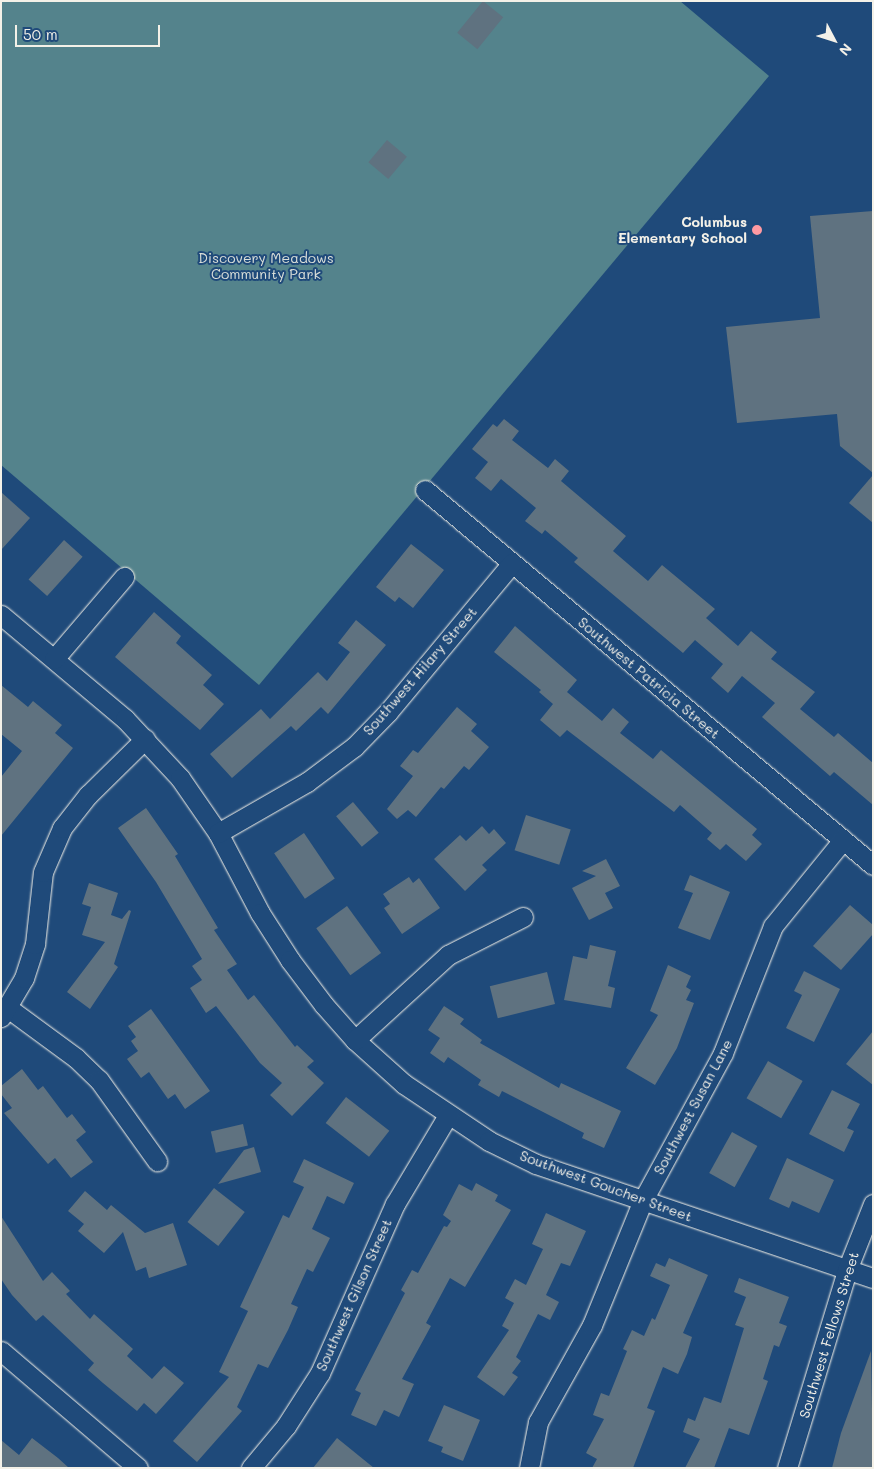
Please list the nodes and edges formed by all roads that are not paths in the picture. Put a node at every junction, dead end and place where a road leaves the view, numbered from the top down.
1 (425, 490) dead end
2 (512, 563) junction
3 (124, 577) dead end
4 (1, 615) edge
5 (54, 659) junction
6 (145, 739) junction
7 (218, 833) junction
8 (843, 840) junction
9 (873, 865) edge
10 (523, 917) dead end
11 (5, 1013) edge
12 (355, 1040) junction
13 (448, 1115) junction
14 (157, 1161) dead end
15 (643, 1200) junction
16 (873, 1204) edge
17 (847, 1270) junction
18 (873, 1278) edge
19 (1, 1351) edge
20 (138, 1468) edge
21 (251, 1468) edge
22 (529, 1468) edge
23 (787, 1468) edge

1 - 2 street, Southwest Patricia Street
2 - 7 street, Southwest Hilary Street
2 - 8 street, Southwest Patricia Street
3 - 5 street
4 - 5 street, Southwest Goucher Street
5 - 6 street, Southwest Goucher Street
6 - 7 street, Southwest Goucher Street
6 - 11 street
7 - 12 street, Southwest Goucher Street
8 - 9 street, Southwest Patricia Street
8 - 15 street, Southwest Susan Lane
10 - 12 street
11 - 14 street
12 - 13 street, Southwest Goucher Street
13 - 15 street, Southwest Goucher Street
13 - 21 street, Southwest Gilson Street
15 - 17 street, Southwest Goucher Street
15 - 22 street, Southwest Susan Lane
16 - 17 street, Southwest Fellows Street
17 - 18 street, Southwest Goucher Street
17 - 23 street, Southwest Fellows Street
19 - 20 street

